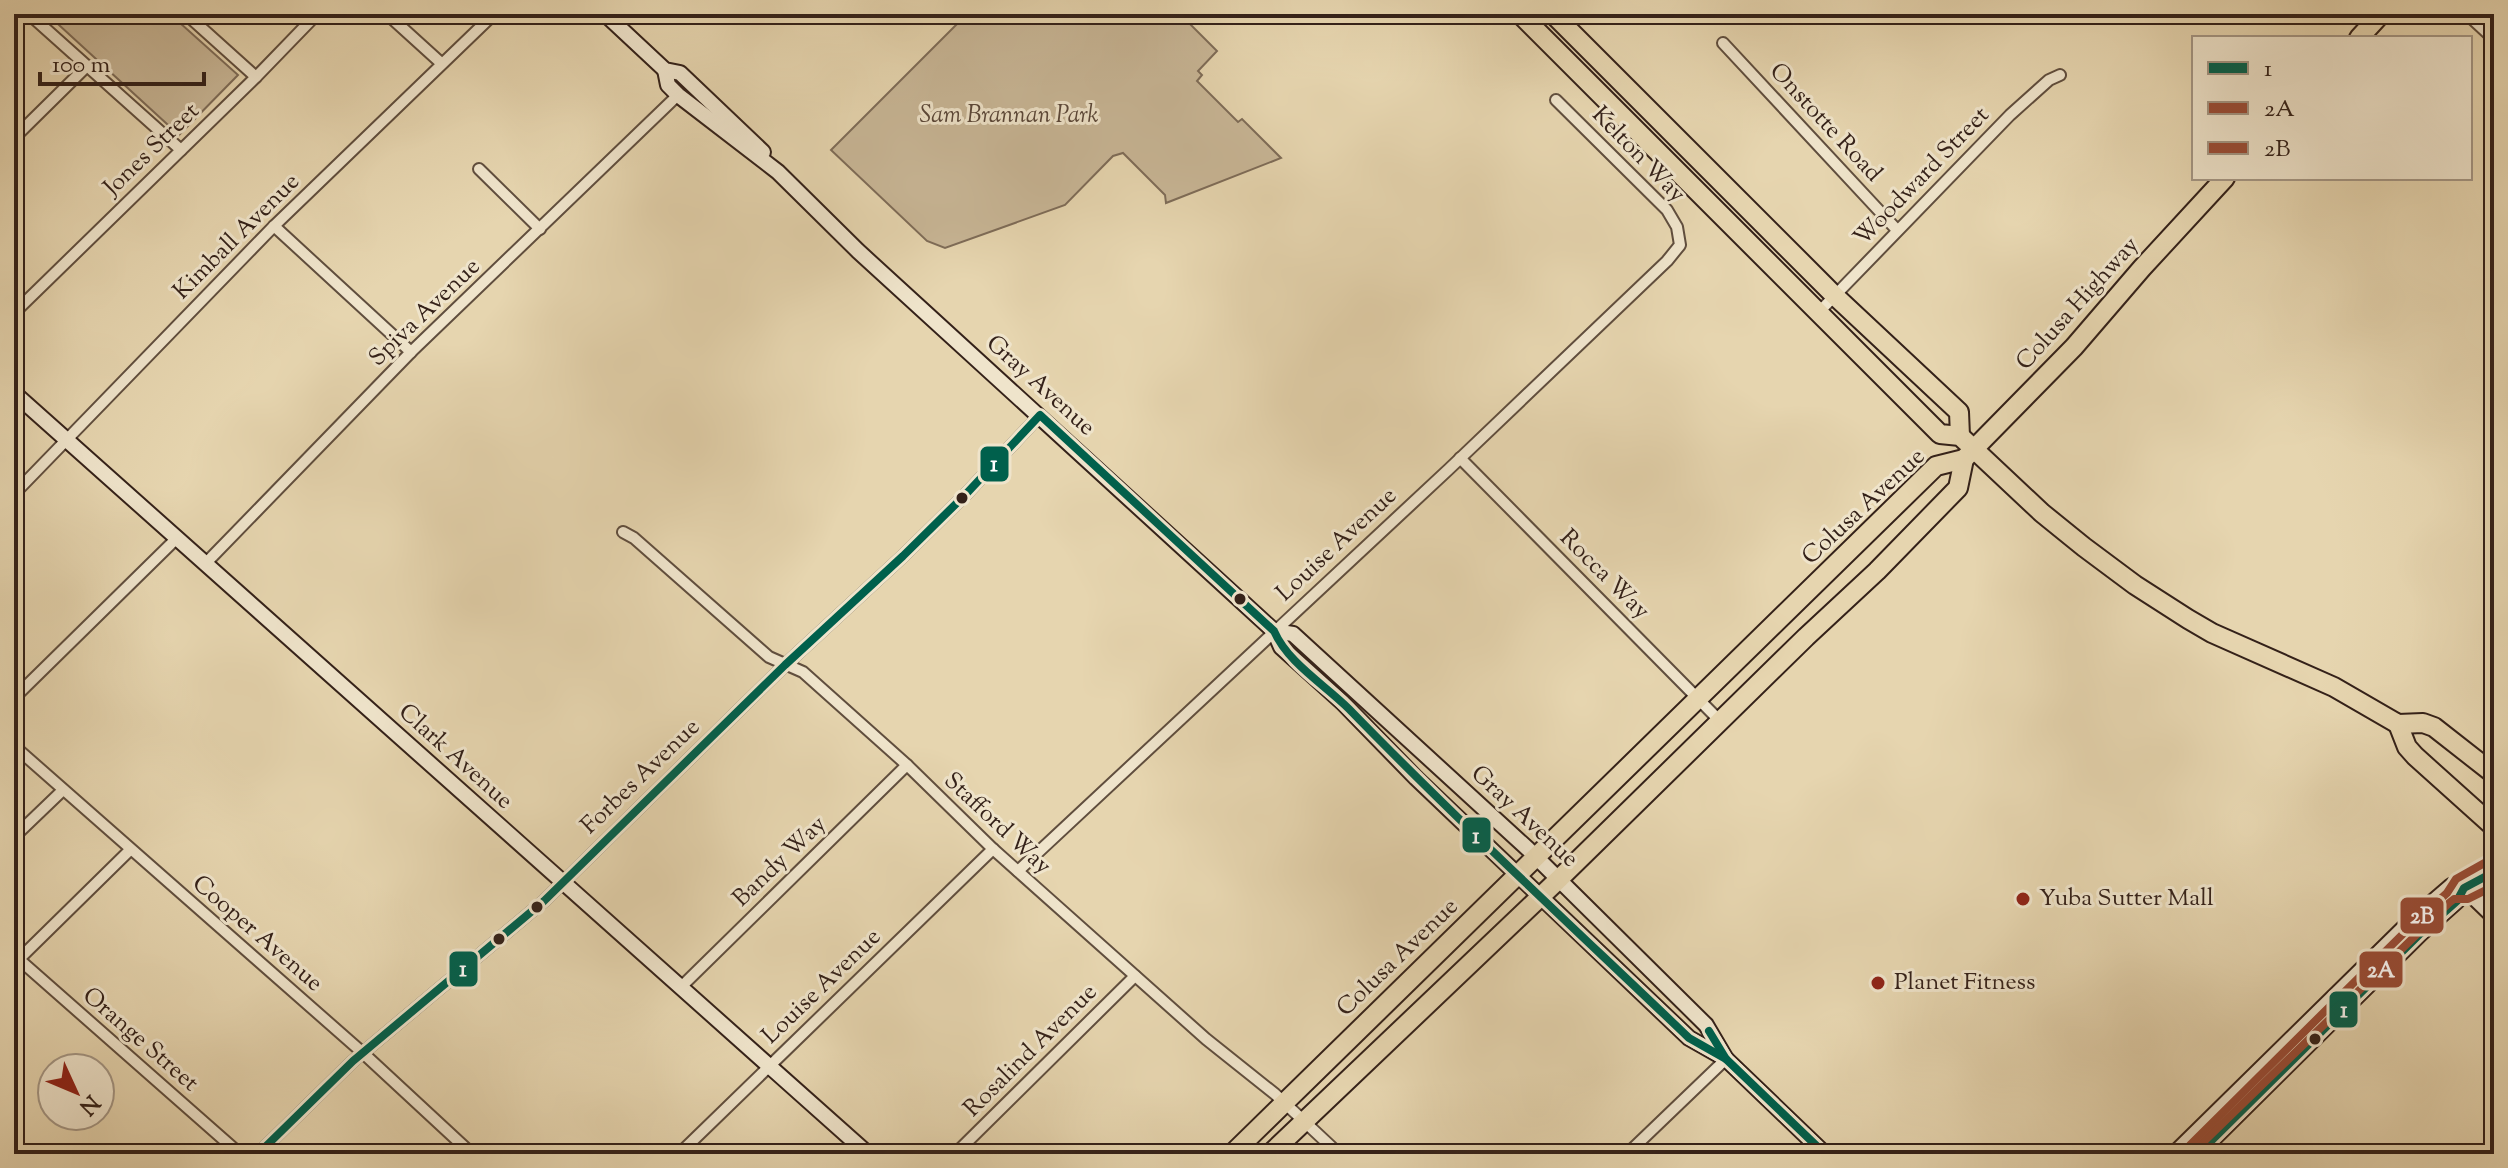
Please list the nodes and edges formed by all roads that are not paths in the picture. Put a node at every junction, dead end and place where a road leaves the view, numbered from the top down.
1 (29, 14) edge
2 (186, 14) edge
3 (317, 14) edge
4 (387, 14) edge
5 (494, 14) edge
6 (605, 14) edge
7 (1520, 14) edge
8 (1553, 14) edge
9 (2381, 14) edge
10 (2467, 14) edge
11 (2361, 36) edge
12 (2494, 39) edge
13 (1723, 43) dead end
14 (441, 63) junction
15 (86, 67) junction
16 (665, 70) junction
17 (2060, 75) dead end
18 (256, 77) junction
19 (678, 95) junction
20 (1556, 100) dead end
21 (14, 138) edge
22 (181, 150) junction
23 (479, 169) dead end
24 (778, 172) junction
25 (2223, 180) edge
26 (274, 226) junction
27 (540, 229) junction
28 (1897, 230) junction
29 (1680, 245) joint
30 (1835, 296) junction
31 (14, 313) edge
32 (1818, 313) junction
33 (411, 352) junction
34 (14, 393) edge
35 (1040, 415) junction
36 (66, 438) junction
37 (1966, 448) junction
38 (1460, 458) junction
39 (14, 494) edge
40 (623, 532) dead end
41 (177, 538) junction
42 (206, 563) junction
43 (1274, 631) junction
44 (785, 665) junction
45 (14, 698) edge
46 (1699, 699) junction
47 (1720, 721) junction
48 (2398, 724) junction
49 (14, 746) edge
50 (907, 765) junction
51 (2494, 774) edge
52 (63, 790) junction
53 (2494, 827) edge
54 (14, 837) edge
55 (993, 849) junction
56 (130, 850) junction
57 (1536, 857) junction
58 (1018, 871) junction
59 (2494, 872) edge
60 (1518, 874) junction
61 (1559, 879) junction
62 (563, 882) junction
63 (2464, 888) junction
64 (1540, 896) junction
65 (2494, 917) edge
66 (16, 960) edge
67 (1135, 976) junction
68 (681, 987) junction
69 (363, 1053) junction
70 (1726, 1059) junction
71 (769, 1067) junction
72 (1285, 1103) junction
73 (1304, 1121) junction
74 (240, 1154) edge
75 (258, 1154) edge
76 (472, 1154) edge
77 (679, 1154) edge
78 (868, 1154) edge
79 (955, 1154) edge
80 (1232, 1154) edge
81 (1270, 1154) edge
82 (1339, 1154) edge
83 (1627, 1154) edge
84 (1825, 1154) edge
85 (2174, 1154) edge
86 (2198, 1154) edge

1 - 15 street
2 - 18 street
3 - 18 street, Jones Street
4 - 14 street
5 - 14 street, Kimball Avenue
6 - 16 main road, Gray Avenue
7 - 32 highway
8 - 30 highway
9 - 11 highway
10 - 12 street
13 - 28 street, Onstotte Road
14 - 26 street, Kimball Avenue
15 - 21 street
15 - 22 street
16 - 19 main road, Gray Avenue
16 - 24 main road, Gray Avenue
17 - 28 street, Woodward Street
18 - 22 street, Jones Street
19 - 24 main road, Gray Avenue
19 - 27 street, Spiva Avenue
20 - 29 street, Kelton Way
22 - 31 street, Jones Street
23 - 27 street
24 - 35 main road, Gray Avenue
25 - 37 highway, Colusa Highway
26 - 33 street
26 - 36 street, Kimball Avenue
27 - 33 street, Spiva Avenue
28 - 30 street, Woodward Street
29 - 38 street, Louise Avenue
30 - 32 street, Woodward Street
30 - 37 highway
32 - 37 highway
33 - 42 street, Spiva Avenue
34 - 36 main road, Clark Avenue
35 - 43 main road, Gray Avenue
35 - 44 street, Forbes Avenue
36 - 39 street, Kimball Avenue
36 - 41 main road, Clark Avenue
37 - 46 highway, Colusa Avenue
37 - 47 highway, Colusa Avenue
37 - 48 highway
38 - 43 street, Louise Avenue
38 - 46 street, Rocca Way
40 - 44 street, Stafford Way
41 - 42 main road, Clark Avenue
41 - 45 street
42 - 62 main road, Clark Avenue
43 - 57 main road, Gray Avenue
43 - 58 street, Louise Avenue
43 - 60 main road, Gray Avenue
44 - 50 street, Stafford Way
44 - 62 street, Forbes Avenue
46 - 47 street, Rocca Way
46 - 57 highway, Colusa Avenue
47 - 61 highway, Colusa Avenue
48 - 51 highway
48 - 53 highway
49 - 52 street, Cooper Avenue
50 - 55 street, Stafford Way
50 - 68 street, Bandy Way
52 - 54 street
52 - 56 street, Cooper Avenue
55 - 58 street, Stafford Way
55 - 71 street, Louise Avenue
56 - 66 street
56 - 69 street, Cooper Avenue
57 - 60 highway, Colusa Avenue
57 - 61 main road, Gray Avenue
58 - 67 street, Stafford Way
59 - 63 main road
60 - 64 main road, Gray Avenue
60 - 72 highway, Colusa Avenue
61 - 64 highway, Colusa Avenue
61 - 70 main road, Gray Avenue
62 - 68 main road, Clark Avenue
62 - 69 street, Forbes Avenue
63 - 65 main road
63 - 85 main road
63 - 86 main road
64 - 70 main road, Gray Avenue
64 - 73 highway, Colusa Avenue
66 - 74 street, Orange Street
67 - 72 street, Stafford Way
67 - 79 street, Rosalind Avenue
68 - 71 main road, Clark Avenue
69 - 75 street, Forbes Avenue
69 - 76 street, Cooper Avenue
70 - 83 street
70 - 84 main road, Gray Avenue
71 - 77 street, Louise Avenue
71 - 78 main road, Clark Avenue
72 - 73 street, Stafford Way
72 - 80 highway, Colusa Avenue
73 - 81 highway, Colusa Avenue
73 - 82 street, Stafford Way

